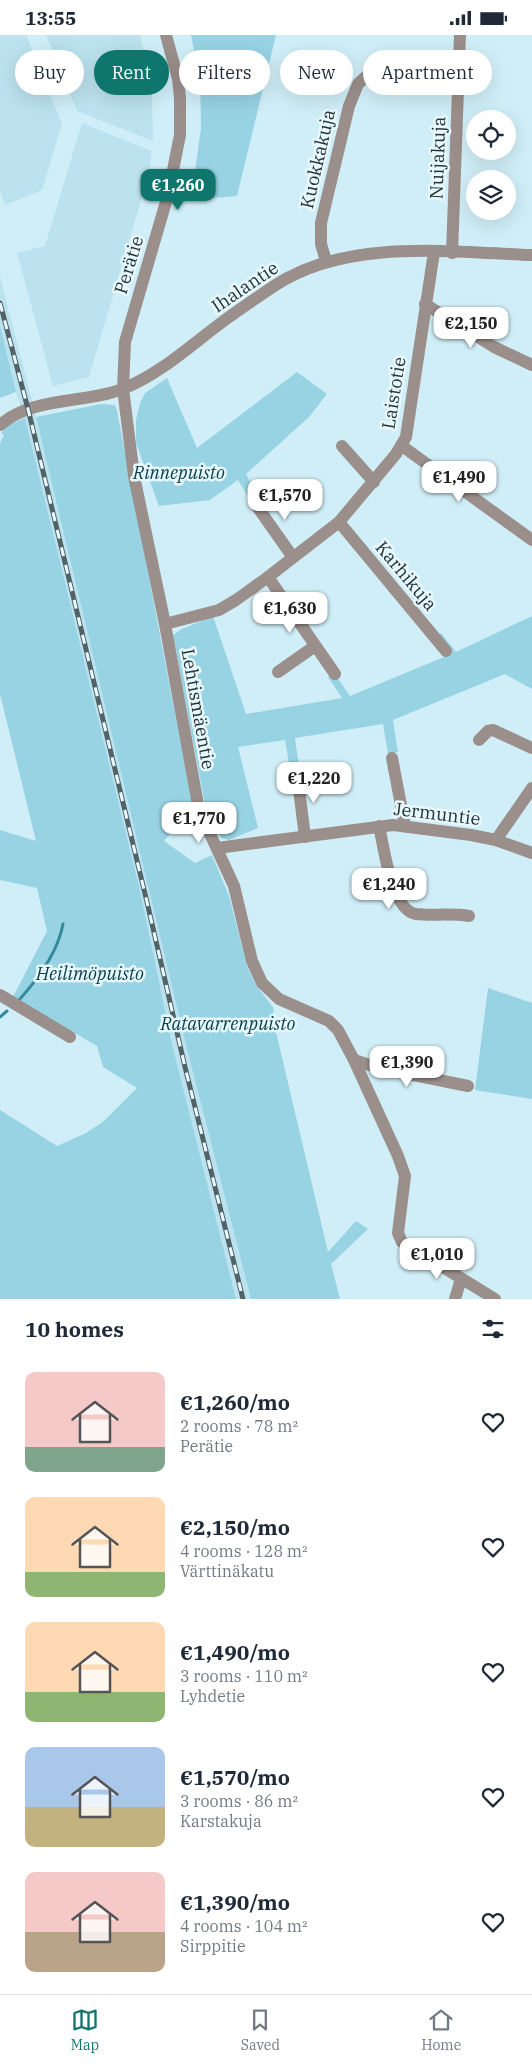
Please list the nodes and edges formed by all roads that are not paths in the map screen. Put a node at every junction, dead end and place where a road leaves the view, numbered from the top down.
1 (166, 35) edge
2 (460, 35) edge
3 (363, 79) edge
4 (434, 253) junction
5 (452, 253) junction
6 (532, 255) edge
7 (326, 261) junction
8 (426, 304) junction
9 (532, 365) edge
10 (123, 389) junction
11 (0, 425) edge
12 (342, 446) dead end
13 (402, 446) junction
14 (374, 482) junction
15 (254, 502) dead end
16 (339, 522) junction
17 (532, 540) edge
18 (292, 556) junction
19 (268, 577) junction
20 (165, 624) junction
21 (315, 647) junction
22 (446, 651) dead end
23 (278, 672) dead end
24 (335, 674) dead end
25 (479, 740) dead end
26 (532, 748) edge
27 (392, 758) dead end
28 (297, 774) dead end
29 (532, 788) edge
30 (379, 826) junction
31 (405, 826) junction
32 (305, 837) junction
33 (496, 840) junction
34 (217, 848) junction
35 (532, 853) edge
36 (469, 916) dead end
37 (0, 995) edge
38 (70, 1037) dead end
39 (354, 1060) junction
40 (468, 1086) dead end
41 (461, 1279) junction
42 (455, 1299) edge
43 (494, 1299) edge

1 - 10 street, Perätie
2 - 5 street, Nuijakuja
3 - 7 street, Kuokkakuja
4 - 5 street, Ihalantie
4 - 7 street, Ihalantie
4 - 8 street, Laistotie
5 - 6 street, Ihalantie
7 - 10 street, Ihalantie
8 - 9 street
8 - 13 street, Laistotie
10 - 11 street, Ihalantie
10 - 20 street, Lehtismäentie
12 - 14 street
13 - 14 street, Laistotie
13 - 17 street
14 - 16 street, Laistotie
15 - 18 street
16 - 18 street, Laistotie
16 - 22 street, Karhikuja
18 - 19 street, Laistotie
19 - 20 street, Laistotie
19 - 21 street
20 - 34 street, Lehtismäentie
21 - 23 street
21 - 24 street
25 - 26 street
27 - 31 street
28 - 32 street
29 - 33 street
30 - 31 street, Jermuntie
30 - 32 street, Jermuntie
30 - 36 street
31 - 33 street, Jermuntie
32 - 34 street, Jermuntie
33 - 35 street, Jermuntie
34 - 39 street, Lehtismäentie
37 - 38 street
39 - 40 street
39 - 41 street, Lehtismäentie
41 - 42 street
41 - 43 street

